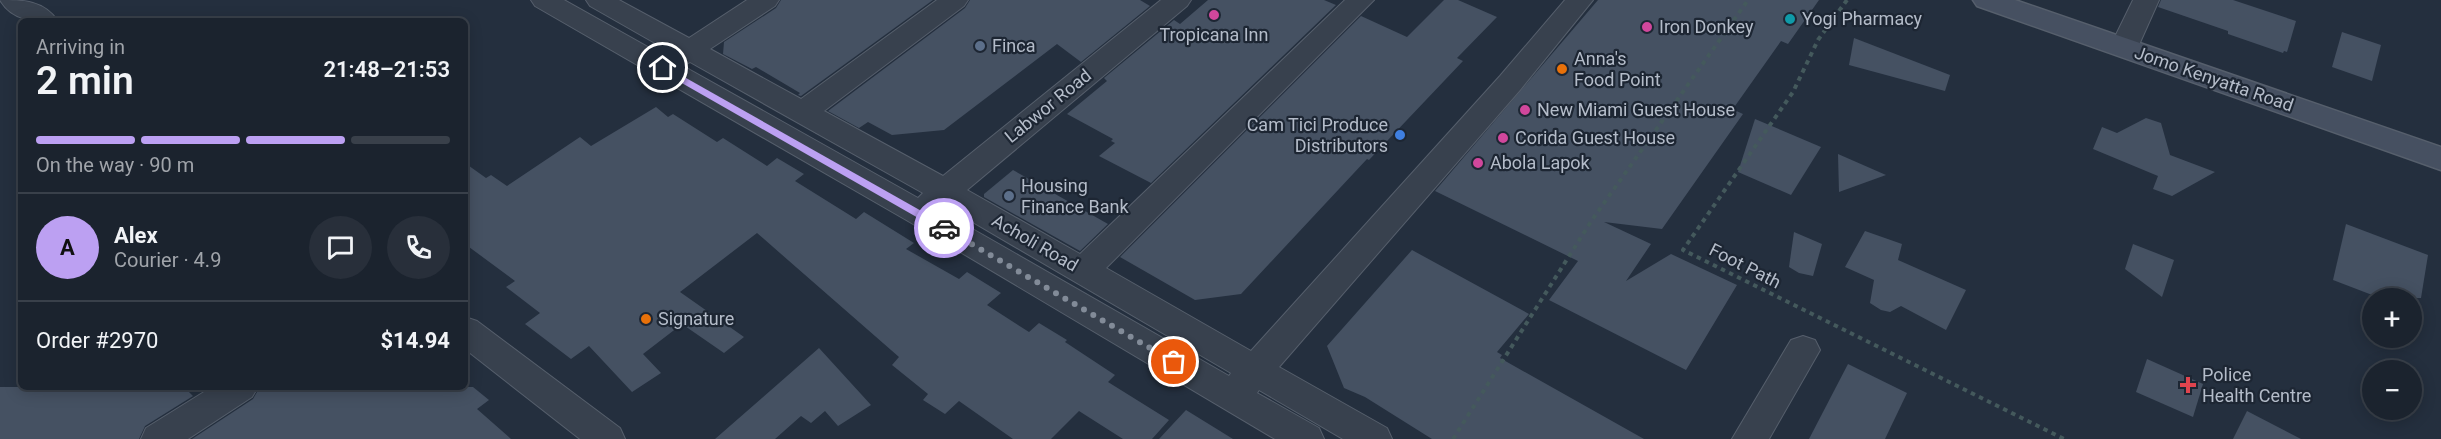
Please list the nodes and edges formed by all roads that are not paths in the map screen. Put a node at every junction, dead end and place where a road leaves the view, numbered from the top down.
1 (13, 0) edge
2 (544, 0) edge
3 (599, 0) edge
4 (766, 0) edge
5 (955, 0) edge
6 (1178, 0) edge
7 (1361, 0) edge
8 (1580, 0) edge
9 (1987, 0) edge
10 (2146, 0) edge
11 (40, 18) edge
12 (2124, 47) junction
13 (689, 50) junction
14 (663, 68) junction
15 (803, 112) junction
16 (2441, 159) edge
17 (945, 191) junction
18 (919, 213) junction
19 (1083, 271) junction
20 (468, 332) edge
21 (1803, 350) dead end
22 (1255, 370) junction
23 (235, 390) edge
24 (1232, 395) junction
25 (159, 439) edge
26 (607, 439) edge
27 (1306, 439) edge
28 (1374, 439) edge
29 (1750, 439) edge

1 - 11 street
2 - 14 street, Acholi Road
3 - 13 street, Acholi Road
4 - 13 street
5 - 15 street
6 - 17 street, Labwor Road
7 - 19 street
8 - 22 street
9 - 12 main road, Jomo Kenyatta Road
10 - 12 street
12 - 16 main road, Jomo Kenyatta Road
13 - 14 street
13 - 15 street, Acholi Road
14 - 18 street, Acholi Road
15 - 17 street, Acholi Road
17 - 18 street, Labwor Road
17 - 19 street, Acholi Road
18 - 24 street, Acholi Road
19 - 22 street, Acholi Road
20 - 26 street
21 - 29 street
22 - 24 street
22 - 28 street, Acholi Road
23 - 25 street
24 - 27 street, Acholi Road

